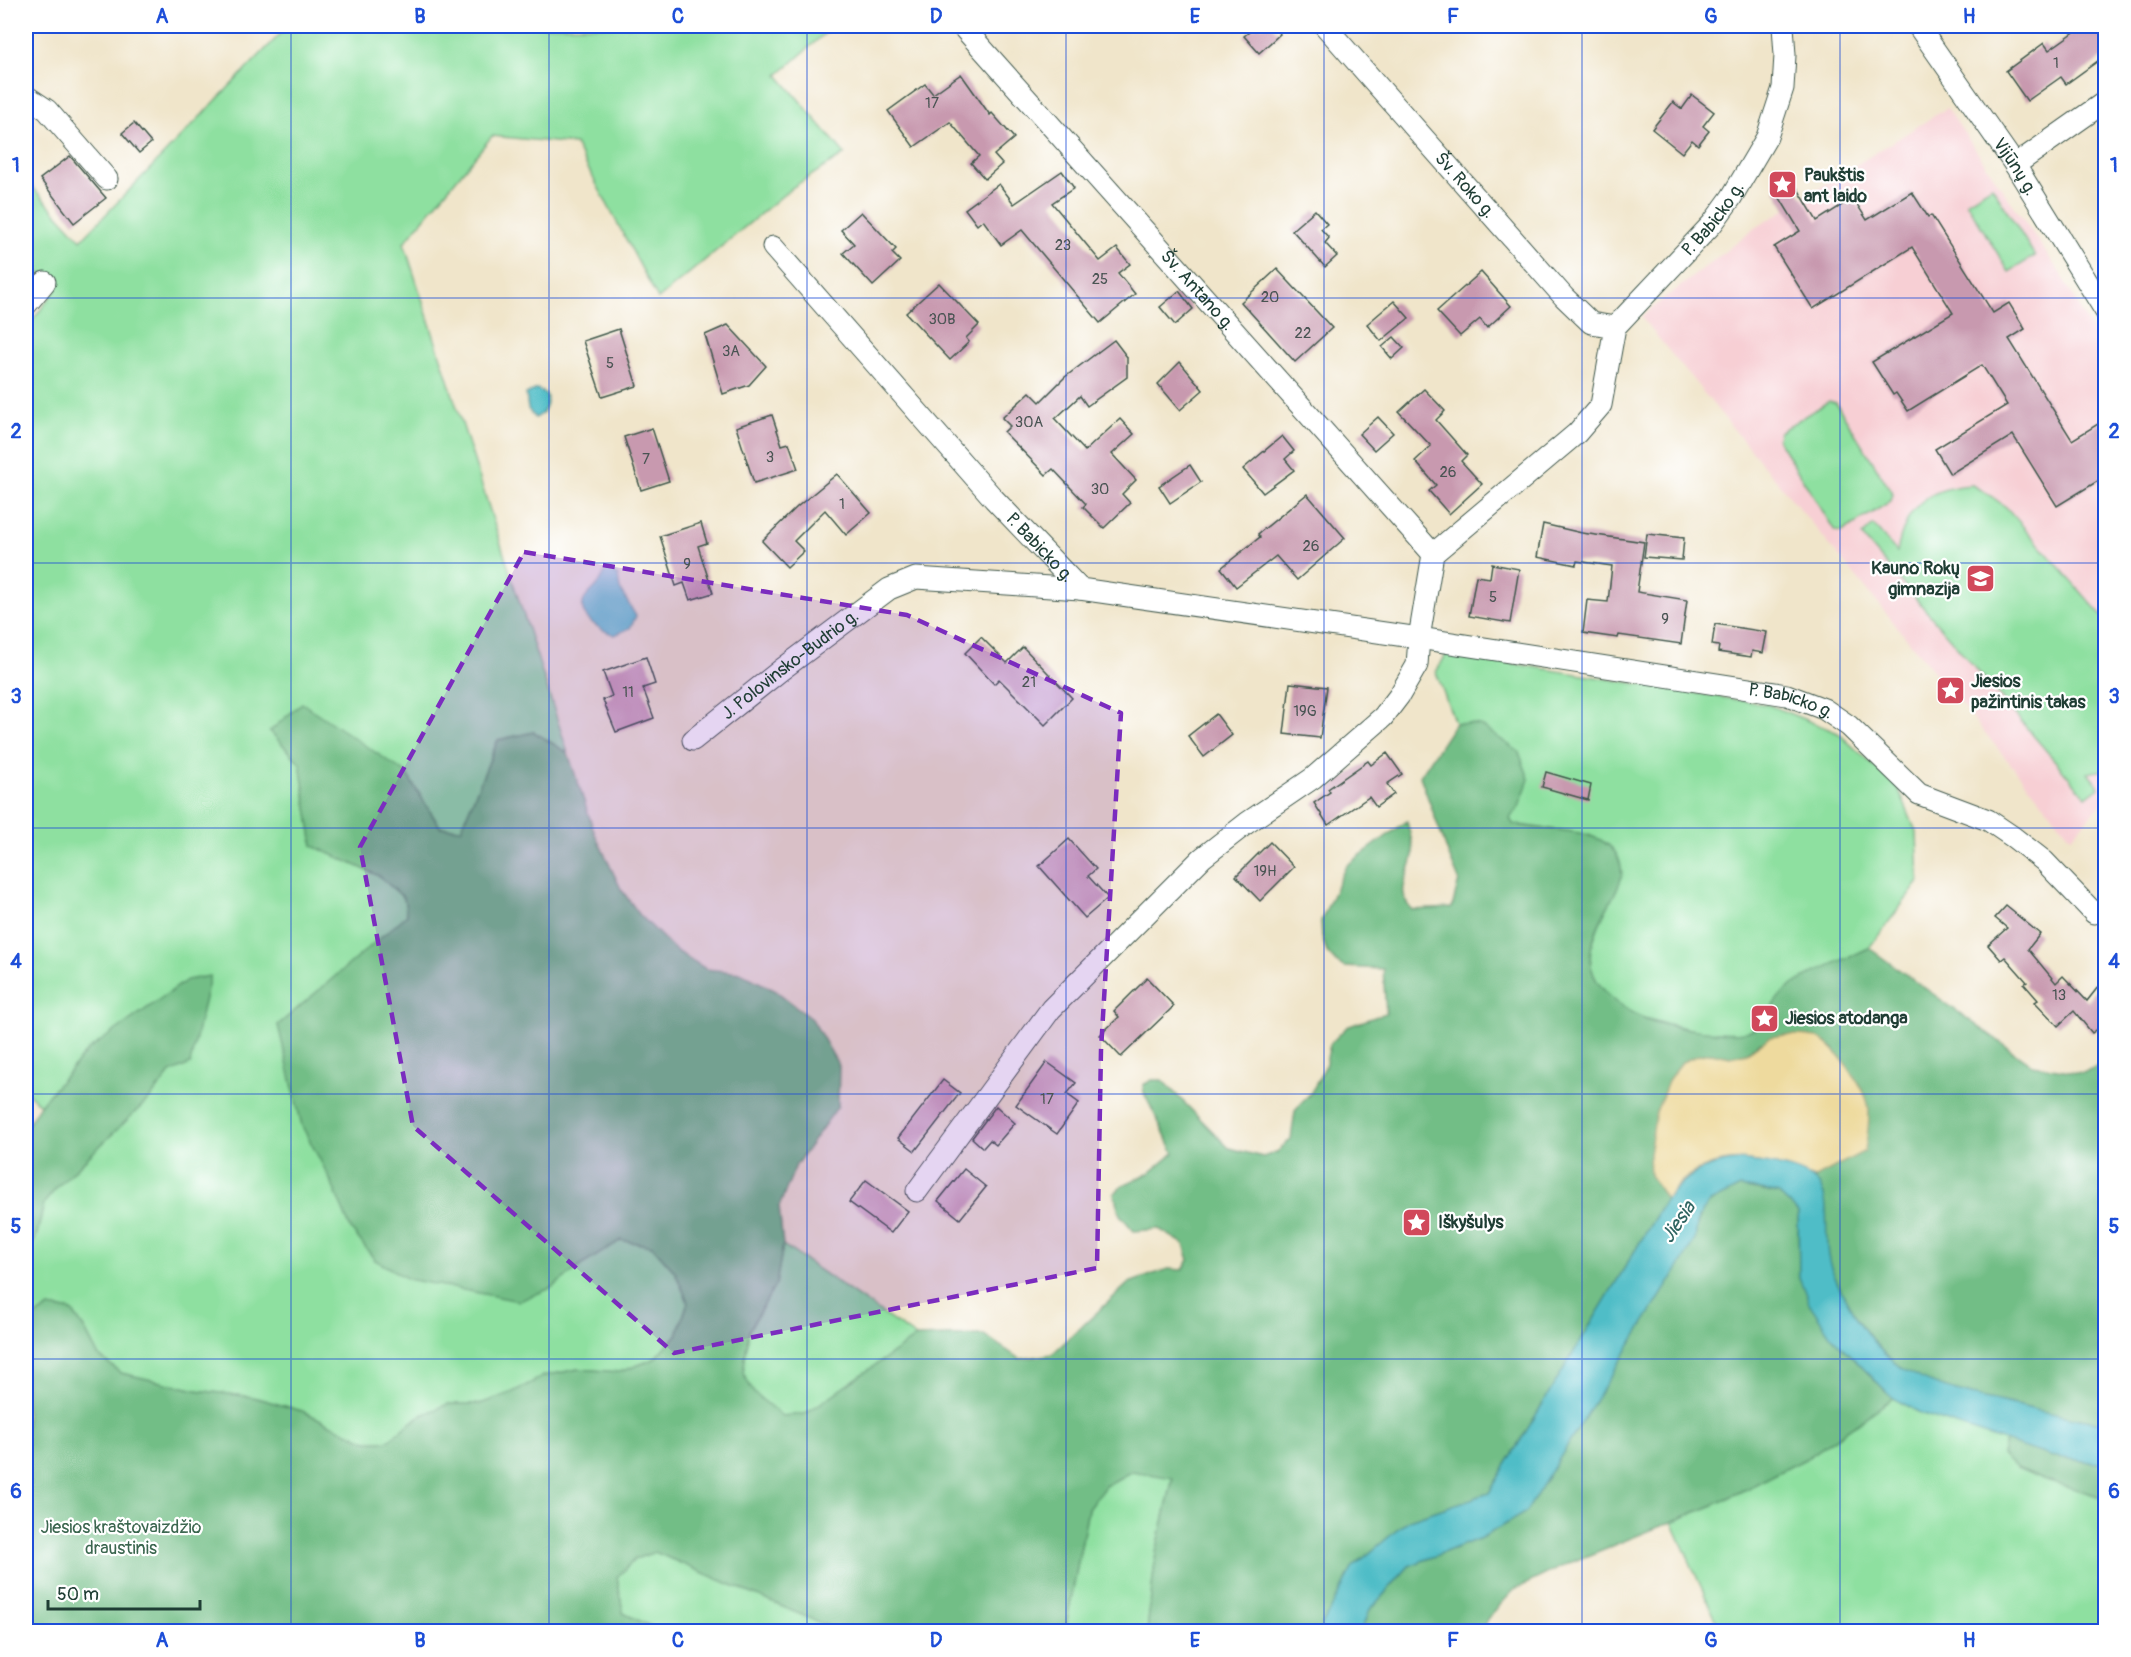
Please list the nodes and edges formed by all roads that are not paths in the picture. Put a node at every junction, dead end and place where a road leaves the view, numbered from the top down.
1 (962, 26) edge
2 (1325, 26) edge
3 (1783, 26) edge
4 (1918, 26) edge
5 (26, 96) edge
6 (2106, 101) edge
7 (2015, 165) junction
8 (107, 179) dead end
9 (773, 247) dead end
10 (45, 282) dead end
11 (26, 302) edge
12 (2106, 312) edge
13 (1614, 327) junction
14 (1434, 555) junction
15 (1080, 589) junction
16 (1419, 638) junction
17 (693, 740) dead end
18 (2094, 913) dead end
19 (917, 1191) dead end

1 - 14 street, Šv. Antano g.
2 - 13 street, Šv. Roko g.
3 - 13 street, P. Babicko g.
4 - 7 street, Vijūnų g.
5 - 8 street
6 - 7 street
7 - 12 street, Vijūnų g.
9 - 15 street, P. Babicko g.
10 - 11 street
13 - 14 street
14 - 16 street
15 - 16 street, P. Babicko g.
15 - 17 street, J. Polovinsko-Budrio g.
16 - 18 street, P. Babicko g.
16 - 19 street

